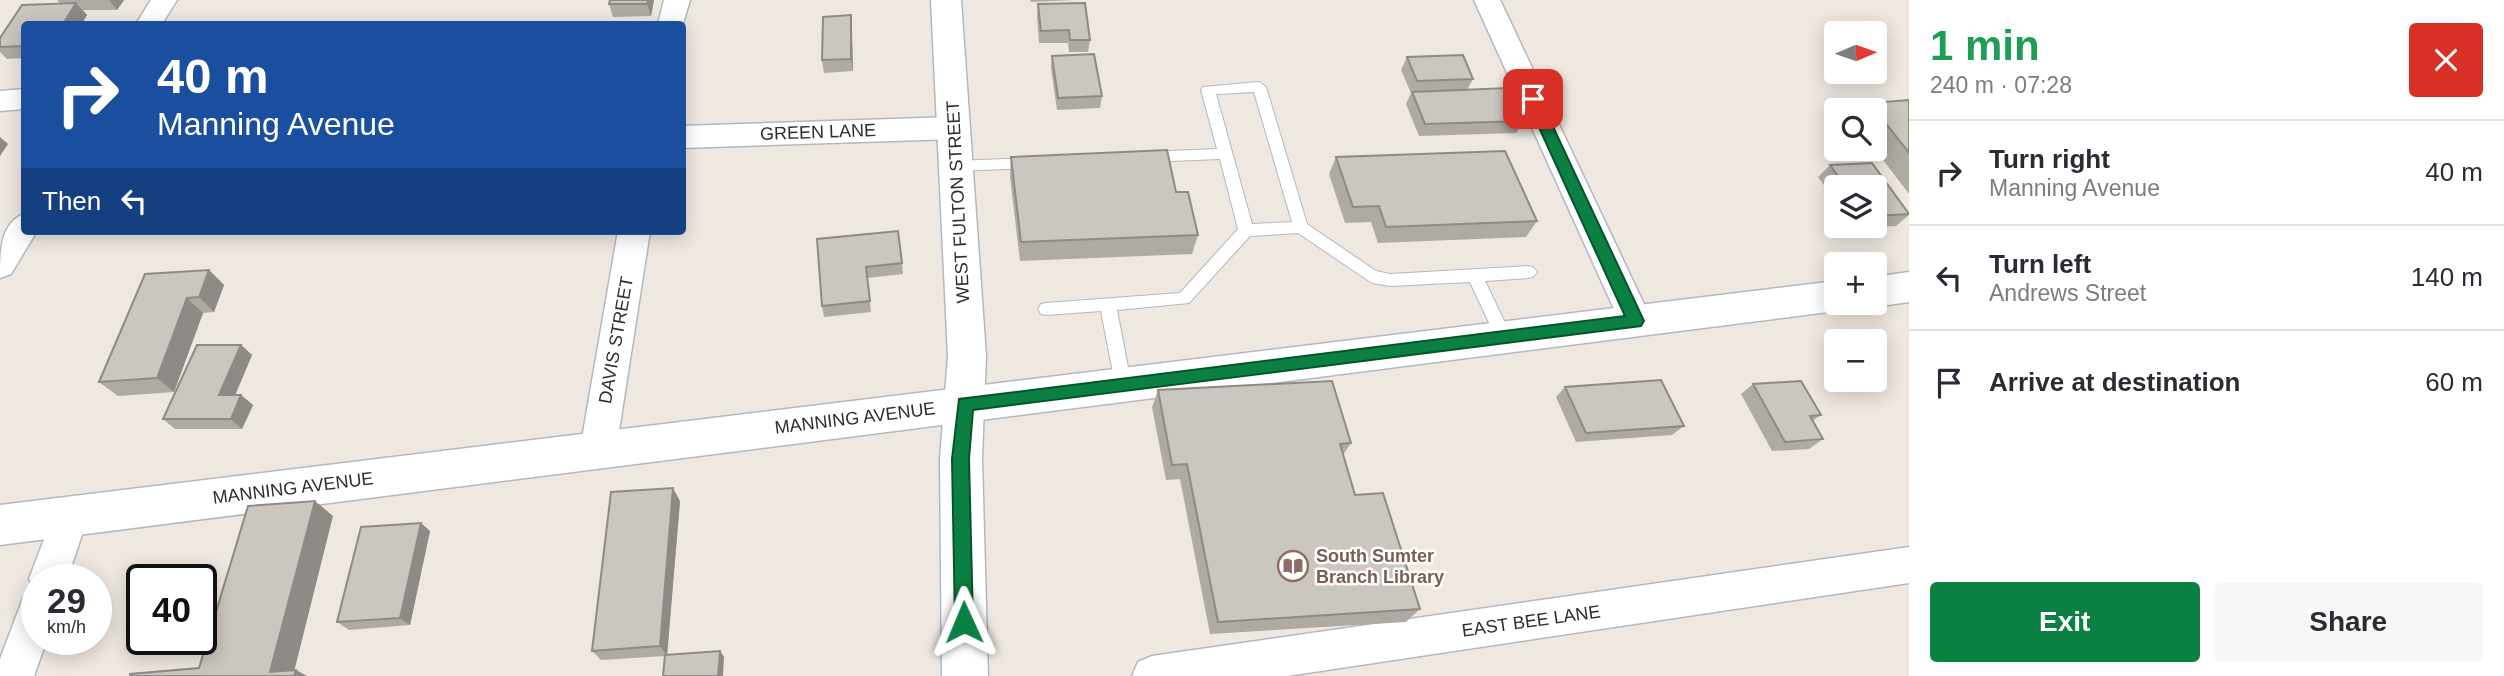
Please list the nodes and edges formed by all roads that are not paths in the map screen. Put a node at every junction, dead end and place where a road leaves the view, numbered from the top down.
1 (164, 0) edge
2 (677, 0) edge
3 (946, 0) edge
4 (1487, 0) edge
5 (151, 21) edge
6 (672, 21) edge
7 (21, 99) edge
8 (0, 101) edge
9 (953, 128) junction
10 (686, 137) edge
11 (1225, 154) junction
12 (1130, 158) edge
13 (1050, 162) edge
14 (955, 166) junction
15 (1301, 227) junction
16 (1246, 230) junction
17 (21, 231) edge
18 (633, 235) edge
19 (0, 265) edge
20 (1529, 272) dead end
21 (1475, 276) junction
22 (1909, 288) edge
23 (1887, 291) edge
24 (1824, 298) edge
25 (1108, 304) junction
26 (1046, 309) dead end
27 (1636, 321) junction
28 (1504, 337) junction
29 (1123, 383) junction
30 (965, 404) junction
31 (598, 450) junction
32 (69, 517) junction
33 (0, 525) edge
34 (53, 564) edge
35 (1909, 565) edge
36 (21, 655) edge
37 (14, 676) edge
38 (965, 676) edge
39 (1153, 676) edge

1 - 5 street
2 - 6 street
3 - 9 main road, WEST FULTON STREET
4 - 27 street
7 - 8 street
9 - 10 street, GREEN LANE
9 - 14 main road, WEST FULTON STREET
11 - 12 lane
11 - 15 lane
11 - 16 lane
13 - 14 lane
14 - 30 main road, WEST FULTON STREET
15 - 16 lane
15 - 21 lane
16 - 25 lane
17 - 19 street
18 - 31 street, DAVIS STREET
20 - 21 lane
21 - 28 lane
22 - 23 main road
24 - 27 main road, MANNING AVENUE
25 - 26 lane
25 - 29 lane
27 - 28 main road, MANNING AVENUE
28 - 29 main road, MANNING AVENUE
29 - 30 main road, MANNING AVENUE
30 - 31 main road, MANNING AVENUE
30 - 38 main road, WEST FULTON STREET
31 - 32 main road, MANNING AVENUE
32 - 33 main road, MANNING AVENUE
32 - 34 street
35 - 39 street, EAST BEE LANE
36 - 37 street

